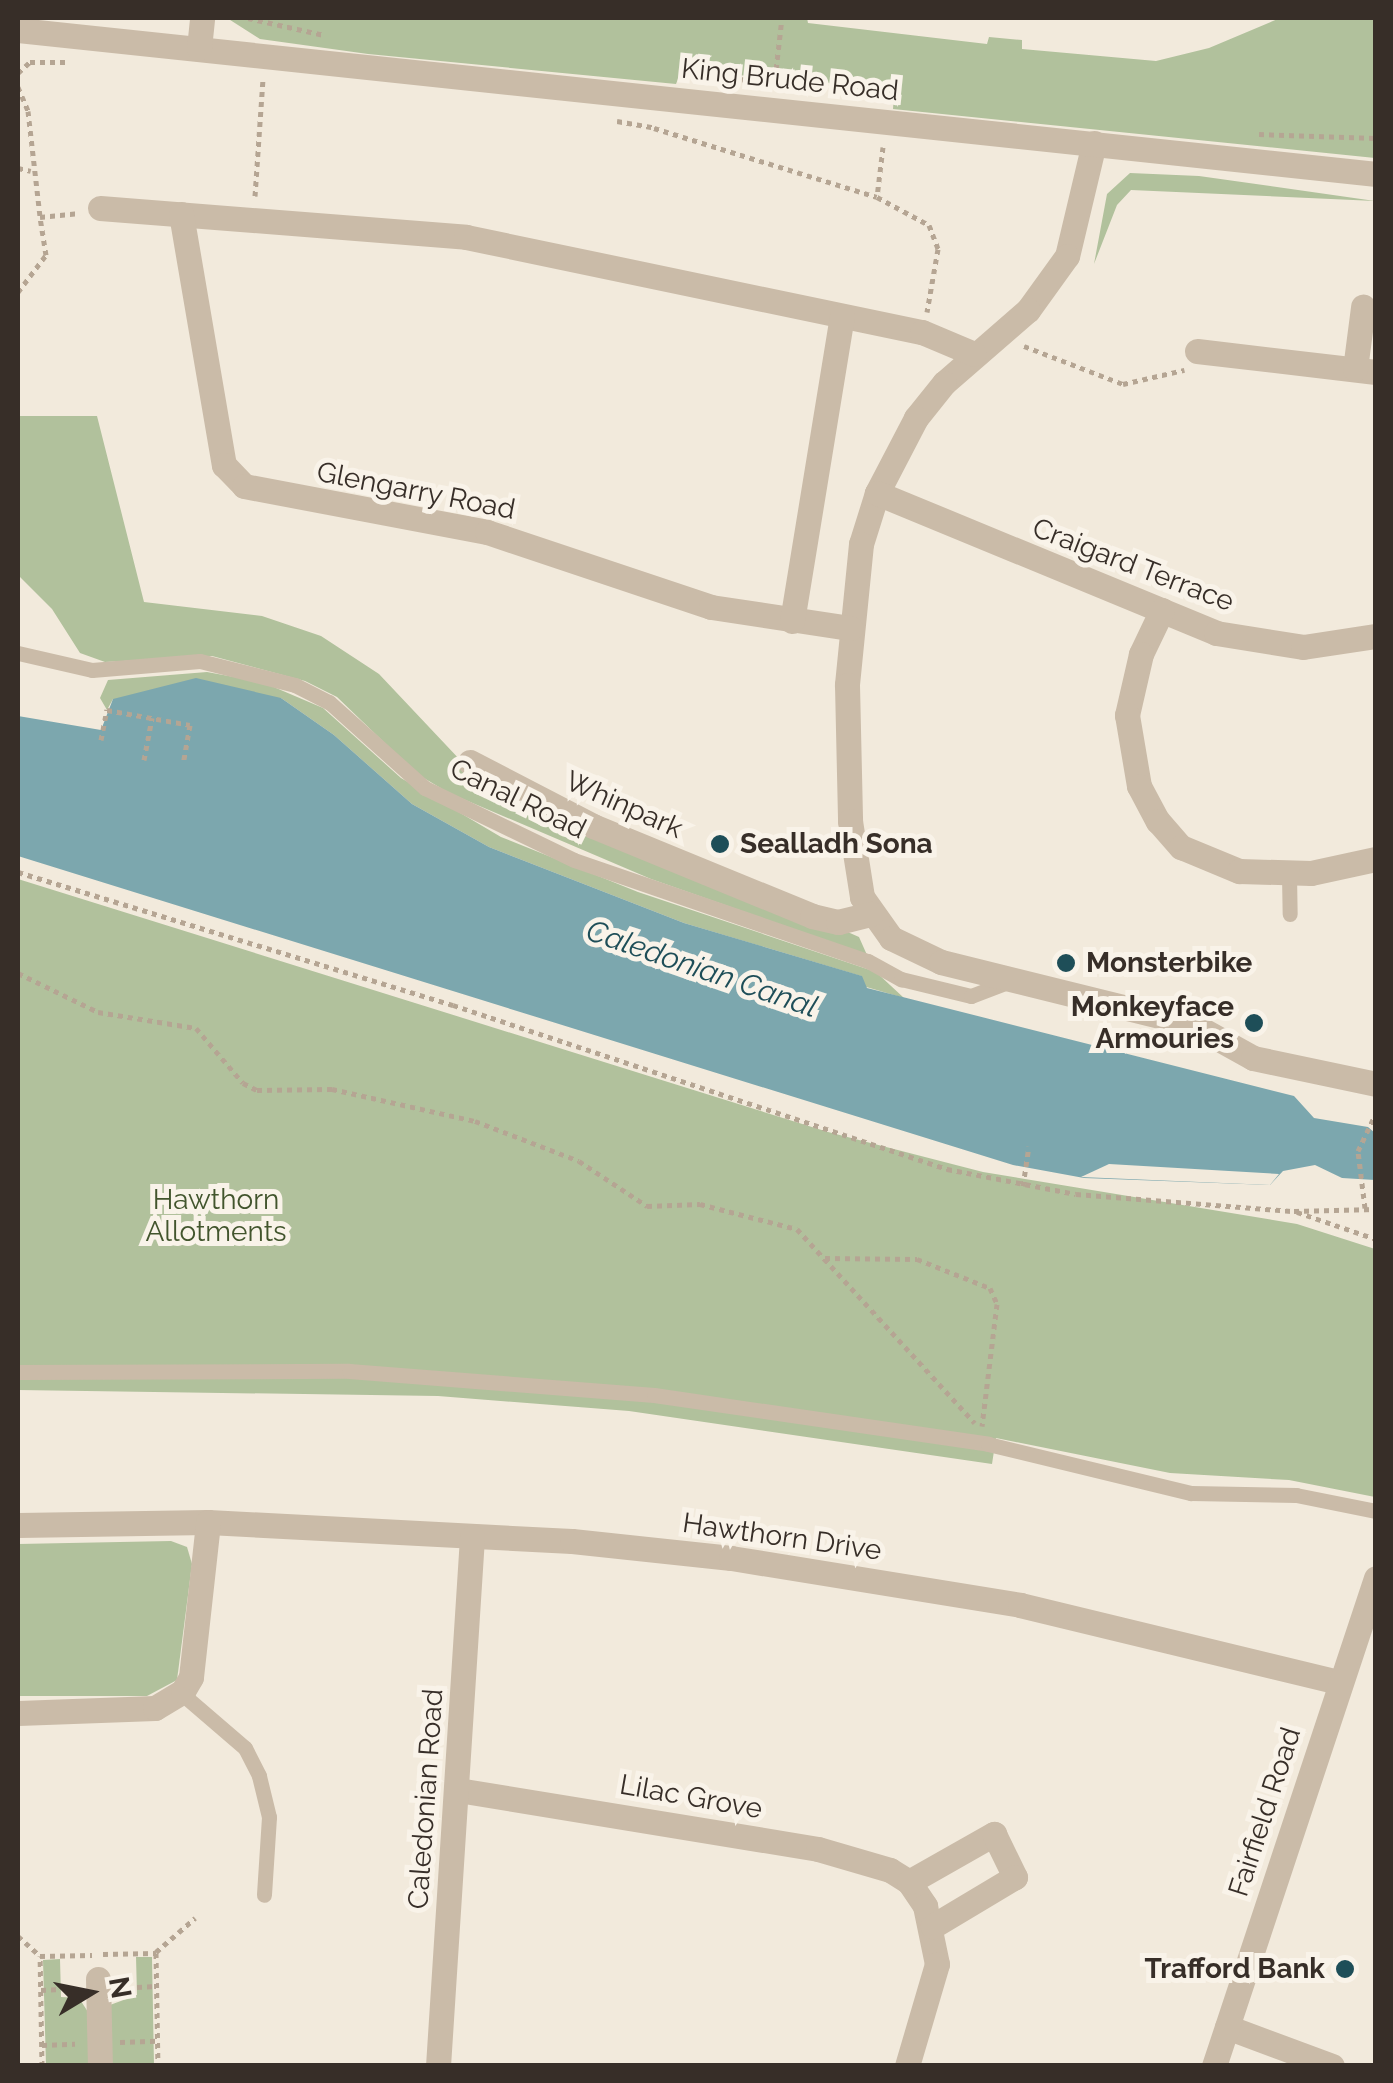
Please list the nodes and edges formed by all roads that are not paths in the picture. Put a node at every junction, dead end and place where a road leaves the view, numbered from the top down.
1 (202, 18) edge
2 (18, 30) edge
3 (199, 48) junction
4 (1094, 144) junction
5 (1376, 174) edge
6 (100, 208) road end
7 (181, 214) junction
8 (1363, 307) dead end
9 (842, 316) junction
10 (1197, 352) road end
11 (974, 354) junction
12 (1365, 370) edge
13 (877, 494) junction
14 (1162, 610) junction
15 (792, 621) junction
16 (850, 628) junction
17 (1376, 636) edge
18 (18, 652) edge
19 (470, 762) dead end
20 (1376, 859) edge
21 (1289, 875) junction
22 (872, 914) junction
23 (1290, 914) dead end
24 (1010, 980) junction
25 (1376, 1084) edge
26 (18, 1372) edge
27 (1376, 1511) edge
28 (208, 1522) junction
29 (18, 1526) edge
30 (472, 1537) junction
31 (1376, 1578) edge
32 (1338, 1682) junction
33 (181, 1693) junction
34 (18, 1712) edge
35 (458, 1790) junction
36 (909, 1882) junction
37 (264, 1895) dead end
38 (933, 1926) junction
39 (99, 1983) road end
40 (1226, 2027) junction
41 (99, 2051) edge
42 (438, 2066) edge
43 (907, 2066) edge
44 (1214, 2066) edge
45 (1332, 2066) edge

1 - 3 street
2 - 3 street, King Brude Road
3 - 4 street, King Brude Road
4 - 5 street, King Brude Road
4 - 11 street
6 - 7 street
7 - 9 street
7 - 15 street, Glengarry Road
8 - 12 street
9 - 11 street
9 - 15 street
10 - 12 street
11 - 13 street
13 - 14 street, Craigard Terrace
13 - 16 street
14 - 17 street, Craigard Terrace
14 - 21 street
15 - 16 street, Glengarry Road
16 - 22 street
18 - 24 lane, Canal Road
19 - 22 street, Whinpark
20 - 21 street
21 - 23 lane
22 - 24 street
24 - 25 street
26 - 27 lane
28 - 29 street, Hawthorn Drive
28 - 30 street, Hawthorn Drive
28 - 33 street
30 - 32 street, Hawthorn Drive
30 - 35 street, Caledonian Road
31 - 32 street, Fairfield Road
32 - 40 street, Fairfield Road
33 - 34 street
33 - 37 lane
35 - 36 street, Lilac Grove
35 - 42 street, Caledonian Road
36 - 38 street
36 - 38 street
38 - 43 street
39 - 41 street
40 - 44 street, Fairfield Road
40 - 45 street

